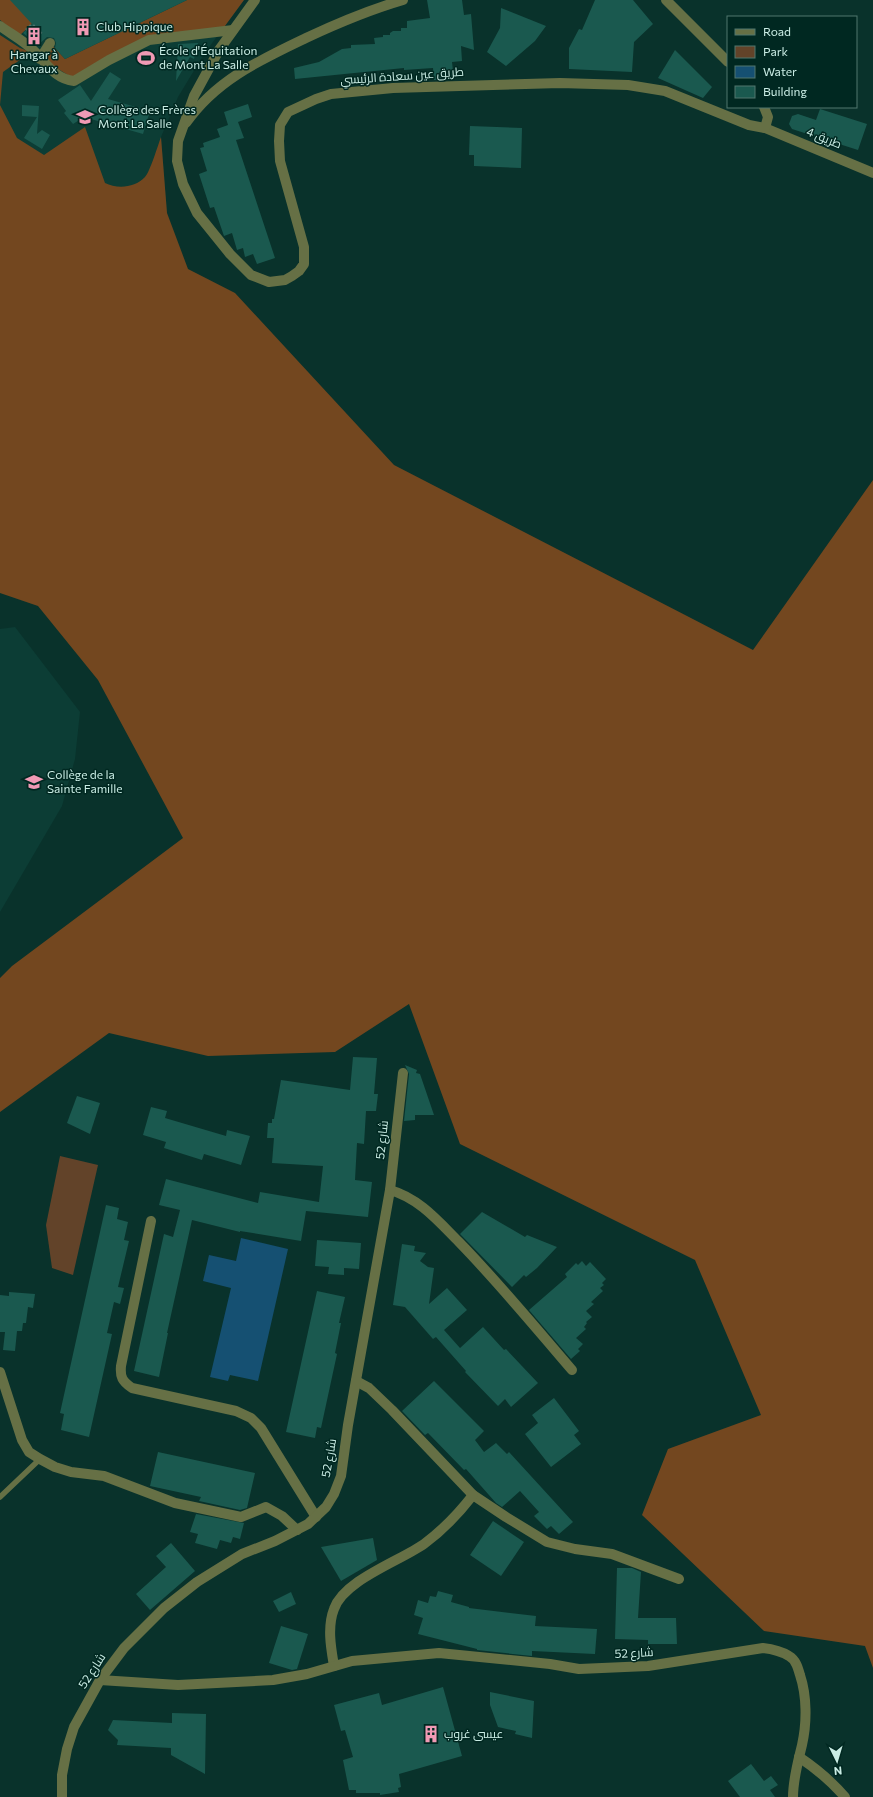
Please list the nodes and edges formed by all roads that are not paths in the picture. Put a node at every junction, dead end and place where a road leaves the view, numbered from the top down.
1 (255, 0) edge
2 (403, 0) edge
3 (666, 0) edge
4 (0, 26) edge
5 (233, 30) junction
6 (48, 40) road end
7 (40, 59) junction
8 (727, 61) edge
9 (764, 108) edge
10 (182, 128) junction
11 (765, 128) junction
12 (873, 173) edge
13 (403, 1073) dead end
14 (390, 1190) junction
15 (151, 1221) dead end
16 (572, 1370) dead end
17 (0, 1372) edge
18 (356, 1381) junction
19 (40, 1459) junction
20 (473, 1495) junction
21 (0, 1497) edge
22 (316, 1517) junction
23 (297, 1530) junction
24 (680, 1579) dead end
25 (334, 1666) junction
26 (100, 1680) junction
27 (799, 1757) junction
28 (62, 1797) edge
29 (794, 1797) edge
30 (845, 1797) edge

1 - 5 street, طريق عين سعادة الرئيسي
2 - 10 street
3 - 8 street
4 - 7 street
5 - 7 street
5 - 10 street, طريق عين سعادة الرئيسي
6 - 7 street
9 - 11 street
10 - 11 street, طريق عين سعادة الرئيسي
11 - 12 street, طريق 4
13 - 14 street, شارع 52
14 - 16 street
14 - 18 street, شارع 52
15 - 22 street
17 - 19 street
18 - 20 street
18 - 22 street, شارع 52
19 - 21 lane
19 - 23 street
20 - 24 street
20 - 25 street
22 - 23 street, شارع 52
23 - 26 street, شارع 52
25 - 26 street, شارع 52
25 - 27 street, شارع 52
26 - 28 street, شارع 52
27 - 29 street, شارع 52
27 - 30 street

